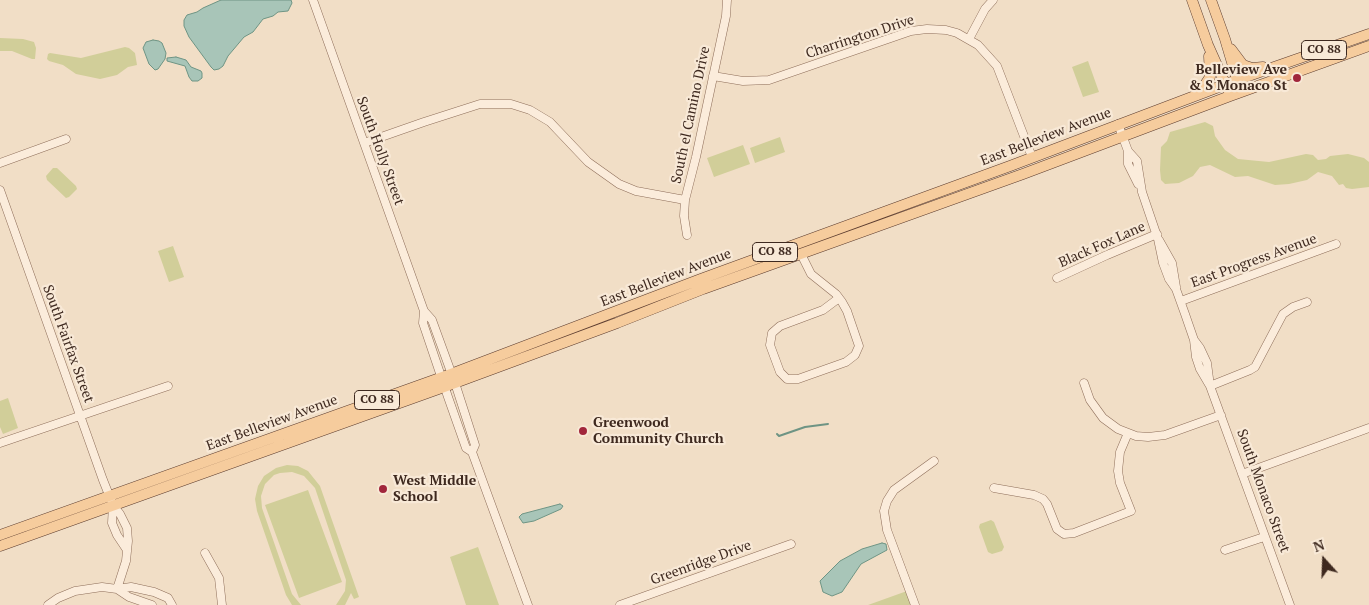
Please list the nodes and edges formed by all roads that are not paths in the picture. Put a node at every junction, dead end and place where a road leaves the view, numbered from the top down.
1 (313, 0) edge
2 (727, 0) edge
3 (993, 0) edge
4 (1192, 0) edge
5 (1211, 0) edge
6 (1369, 34) edge
7 (970, 39) junction
8 (1225, 39) junction
9 (1208, 45) junction
10 (1369, 46) edge
11 (1279, 65) junction
12 (713, 76) junction
13 (1237, 80) junction
14 (1226, 84) junction
15 (1241, 91) junction
16 (1230, 96) junction
17 (1191, 97) junction
18 (1118, 124) junction
19 (1123, 136) junction
20 (66, 138) dead end
21 (364, 143) junction
22 (1032, 157) junction
23 (0, 163) edge
24 (0, 190) edge
25 (685, 200) junction
26 (687, 235) dead end
27 (1157, 237) junction
28 (1336, 244) dead end
29 (801, 254) junction
30 (1057, 278) dead end
31 (839, 298) junction
32 (1181, 301) junction
33 (1308, 302) dead end
34 (424, 311) junction
35 (453, 378) junction
36 (443, 382) junction
37 (1084, 383) dead end
38 (168, 386) dead end
39 (1210, 386) junction
40 (80, 415) junction
41 (1221, 415) junction
42 (1369, 428) edge
43 (1128, 433) junction
44 (0, 443) edge
45 (472, 452) junction
46 (934, 461) dead end
47 (1242, 474) junction
48 (994, 488) dead end
49 (111, 500) junction
50 (0, 536) edge
51 (1264, 537) junction
52 (791, 544) dead end
53 (0, 546) edge
54 (127, 550) junction
55 (1225, 550) dead end
56 (205, 553) dead end
57 (117, 589) junction
58 (48, 605) edge
59 (152, 605) edge
60 (172, 605) edge
61 (222, 605) edge
62 (528, 605) edge
63 (620, 605) edge
64 (915, 605) edge
65 (1290, 605) edge

1 - 21 street, South Holly Street
2 - 12 street, South el Camino Drive
3 - 7 street
4 - 9 main road
5 - 8 main road
6 - 11 main road, East Belleview Avenue / CO 88
7 - 12 street, Charrington Drive
7 - 22 street, Charrington Drive
8 - 11 main road
8 - 13 main road
9 - 14 main road
9 - 17 main road
10 - 15 main road, East Belleview Avenue / CO 88
11 - 13 main road, East Belleview Avenue / CO 88
12 - 25 street, South el Camino Drive
13 - 14 main road, East Belleview Avenue / CO 88
13 - 15 main road
14 - 16 main road
14 - 17 main road, East Belleview Avenue / CO 88
15 - 16 main road, East Belleview Avenue / CO 88
16 - 19 main road, East Belleview Avenue / CO 88
17 - 18 main road, East Belleview Avenue / CO 88
18 - 19 street, South Monaco Street
18 - 22 main road, East Belleview Avenue / CO 88
19 - 27 street, South Monaco Street
19 - 29 main road, East Belleview Avenue / CO 88
20 - 23 street
21 - 25 street
21 - 34 street, South Holly Street
22 - 35 main road, East Belleview Avenue / CO 88
24 - 40 street, South Fairfax Street
25 - 26 street, South el Camino Drive
27 - 30 street, Black Fox Lane
27 - 32 street, South Monaco Street
28 - 32 street, East Progress Avenue
29 - 31 street
29 - 35 main road, East Belleview Avenue / CO 88
31 - 31 street
32 - 39 street, South Monaco Street
33 - 39 street
34 - 35 street, South Holly Street
34 - 36 street, South Holly Street
35 - 36 main road, East Belleview Avenue / CO 88
35 - 45 street, South Holly Street
36 - 45 street, South Holly Street
36 - 49 main road, East Belleview Avenue / CO 88
37 - 43 street
38 - 40 street
39 - 41 street, South Monaco Street
40 - 44 street
40 - 49 street, South Fairfax Street
41 - 43 street
41 - 47 street, South Monaco Street
42 - 47 street
43 - 48 street
45 - 62 street, South Holly Street
46 - 64 street
47 - 51 street, South Monaco Street
49 - 50 main road, East Belleview Avenue / CO 88
49 - 53 main road, East Belleview Avenue / CO 88
49 - 54 street
49 - 54 street
51 - 55 street
51 - 65 street, South Monaco Street
52 - 63 street, Greenridge Drive
54 - 57 street
56 - 61 street
57 - 58 street
57 - 59 street
57 - 60 street

